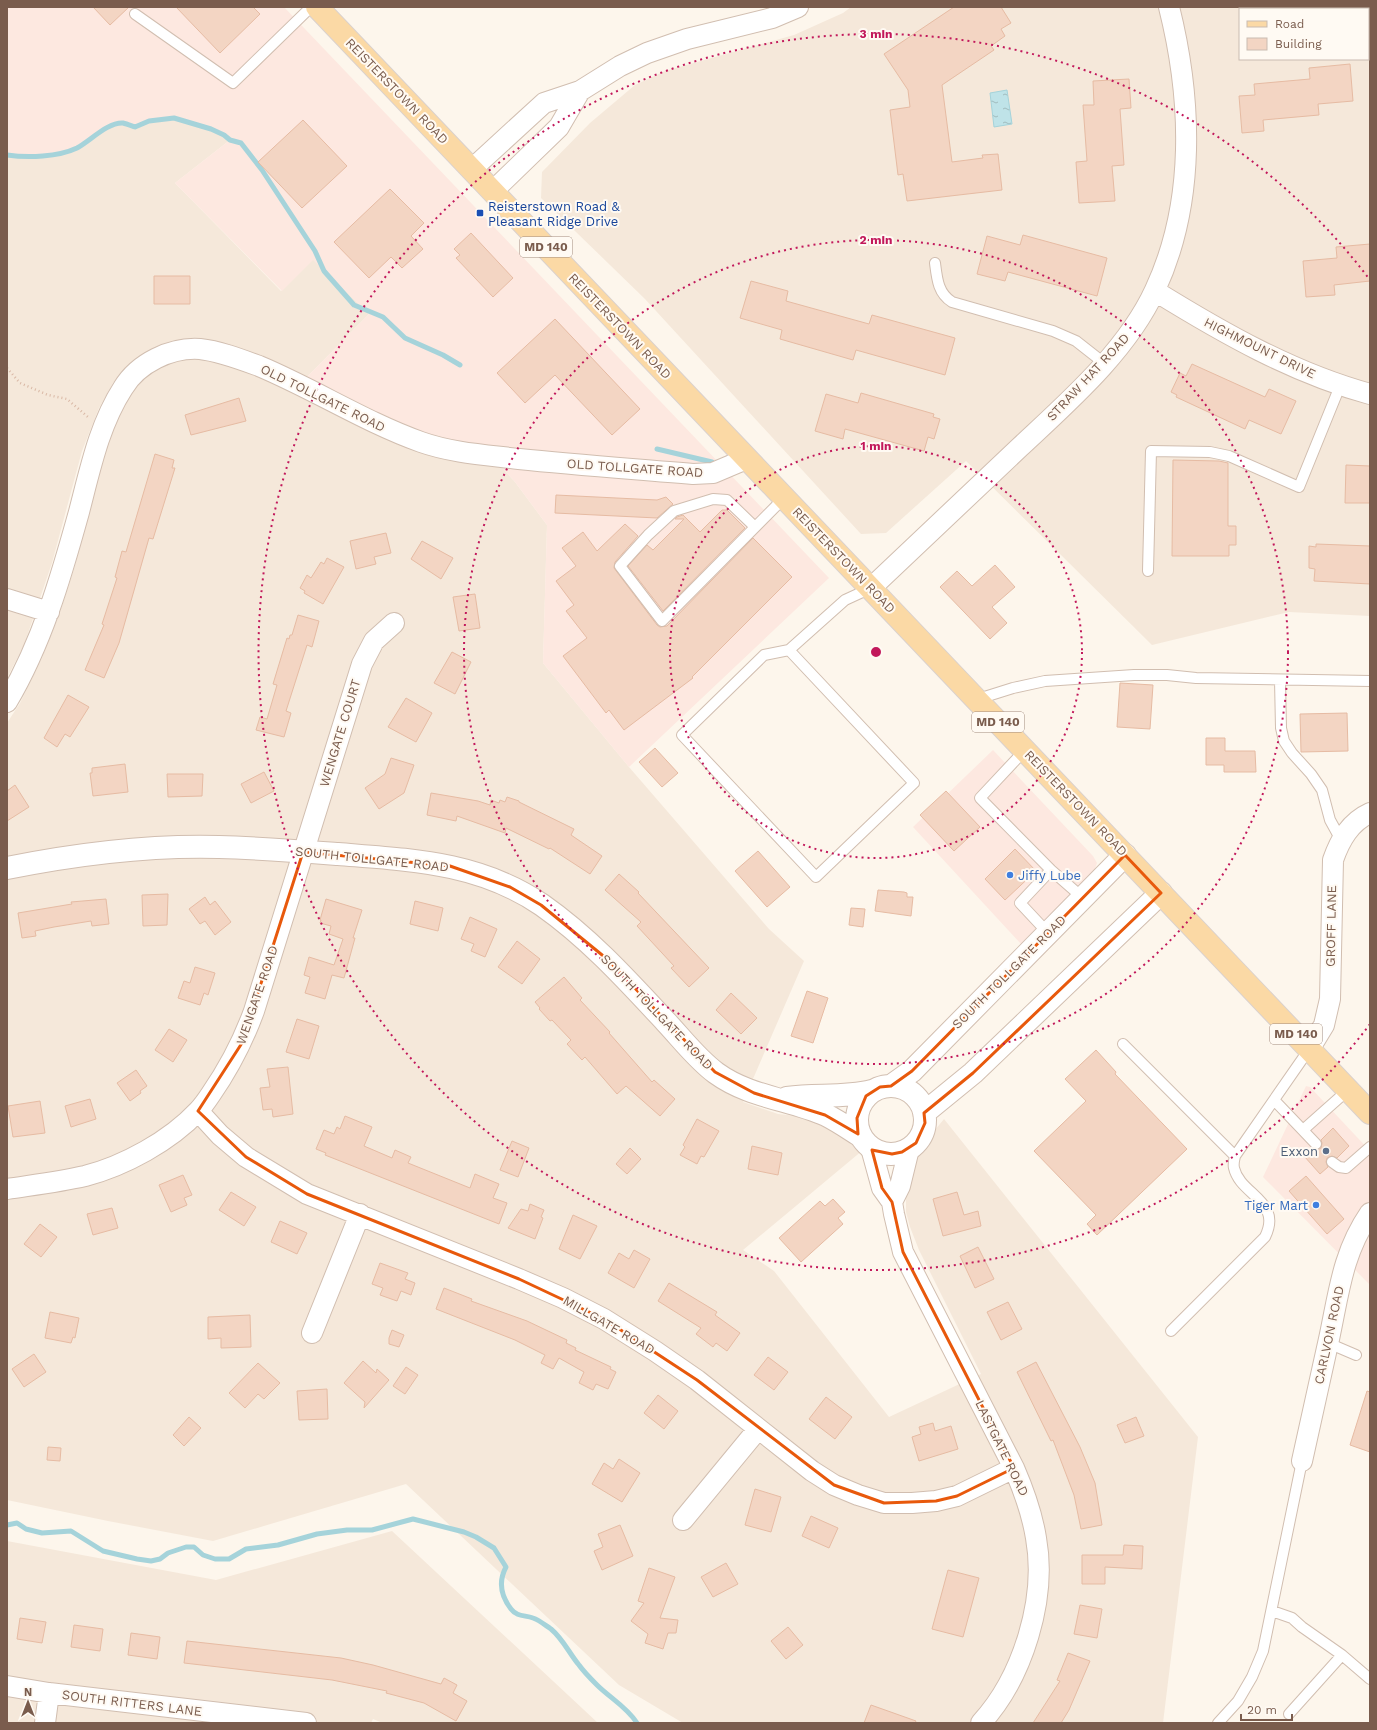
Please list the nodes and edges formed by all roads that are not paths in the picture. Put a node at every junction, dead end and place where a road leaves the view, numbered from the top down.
1 (312, 7) edge
2 (317, 7) edge
3 (798, 7) edge
4 (1169, 7) edge
5 (135, 14) dead end
6 (580, 91) junction
7 (472, 169) junction
8 (493, 191) junction
9 (935, 263) dead end
10 (1155, 291) junction
11 (1104, 363) junction
12 (1340, 386) junction
13 (1370, 394) edge
14 (746, 459) junction
15 (784, 498) junction
16 (755, 527) junction
17 (1148, 571) dead end
18 (871, 588) junction
19 (7, 599) edge
20 (49, 612) junction
21 (394, 623) dead end
22 (789, 650) junction
23 (1280, 680) junction
24 (1370, 681) edge
25 (978, 699) junction
26 (7, 702) edge
27 (1025, 750) junction
28 (1370, 813) edge
29 (1341, 840) junction
30 (303, 852) junction
31 (1125, 855) junction
32 (7, 868) edge
33 (1051, 870) junction
34 (1162, 893) junction
35 (1083, 898) junction
36 (1048, 932) junction
37 (1123, 1044) dead end
38 (1310, 1048) junction
39 (882, 1089) junction
40 (1348, 1090) junction
41 (776, 1100) junction
42 (1274, 1100) junction
43 (198, 1111) junction
44 (924, 1113) junction
45 (1370, 1113) edge
46 (1303, 1130) junction
47 (865, 1141) junction
48 (1316, 1144) dead end
49 (1370, 1147) edge
50 (909, 1149) junction
51 (1235, 1156) junction
52 (1332, 1162) dead end
53 (7, 1189) edge
54 (892, 1202) junction
55 (1370, 1213) edge
56 (360, 1214) junction
57 (1171, 1331) dead end
58 (312, 1332) dead end
59 (1328, 1342) junction
60 (1356, 1355) dead end
61 (758, 1428) junction
62 (1302, 1461) joint
63 (1014, 1468) junction
64 (683, 1520) dead end
65 (1272, 1610) junction
66 (1342, 1655) junction
67 (1370, 1679) edge
68 (7, 1686) edge
69 (49, 1693) junction
70 (1289, 1714) dead end
71 (46, 1723) edge
72 (306, 1723) edge
73 (981, 1723) edge
74 (1218, 1723) edge

1 - 5 lane
2 - 7 main road, REISTERSTOWN ROAD / MD 140
3 - 6 street
4 - 10 street, STRAW HAT ROAD
6 - 7 street
6 - 8 street
7 - 8 main road, REISTERSTOWN ROAD / MD 140
8 - 14 main road, REISTERSTOWN ROAD / MD 140
9 - 11 lane
10 - 11 street, STRAW HAT ROAD
10 - 12 street, HIGHMOUNT DRIVE
11 - 18 street, STRAW HAT ROAD
12 - 13 street, HIGHMOUNT DRIVE
12 - 17 lane
14 - 15 main road, REISTERSTOWN ROAD / MD 140
14 - 20 street, OLD TOLLGATE ROAD
15 - 16 lane
15 - 18 main road, REISTERSTOWN ROAD / MD 140
16 - 16 lane
18 - 22 lane
18 - 25 main road, REISTERSTOWN ROAD / MD 140
19 - 20 street
20 - 26 street, OLD TOLLGATE ROAD
21 - 30 street, WENGATE COURT
22 - 22 lane
23 - 24 lane
23 - 25 lane
23 - 29 lane
25 - 27 main road, REISTERSTOWN ROAD / MD 140
27 - 31 main road, REISTERSTOWN ROAD / MD 140
27 - 33 lane
28 - 29 street, GROFF LANE
29 - 38 street, GROFF LANE
30 - 32 street, SOUTH TOLLGATE ROAD
30 - 41 street, SOUTH TOLLGATE ROAD
30 - 43 street, WENGATE ROAD
31 - 34 main road, REISTERSTOWN ROAD / MD 140
31 - 35 street, SOUTH TOLLGATE ROAD
33 - 35 lane
33 - 36 lane
34 - 38 main road, REISTERSTOWN ROAD / MD 140
34 - 44 street
35 - 36 street, SOUTH TOLLGATE ROAD
36 - 39 street, SOUTH TOLLGATE ROAD
37 - 51 lane
38 - 40 main road, REISTERSTOWN ROAD / MD 140
38 - 42 lane
39 - 41 street, SOUTH TOLLGATE ROAD
39 - 44 street
39 - 47 street
40 - 45 main road, REISTERSTOWN ROAD / MD 140
40 - 46 lane
41 - 47 street, SOUTH TOLLGATE ROAD
42 - 46 lane
42 - 51 lane
43 - 53 street, WENGATE ROAD
43 - 56 street, MILLGATE ROAD
44 - 50 street
46 - 48 lane
47 - 50 street
47 - 54 street, LASTGATE ROAD
49 - 52 lane
50 - 54 street
51 - 57 lane
54 - 63 street, LASTGATE ROAD
55 - 59 street, CARLVON ROAD
56 - 58 street
56 - 61 street, MILLGATE ROAD
59 - 60 lane
59 - 62 street, CARLVON ROAD
61 - 63 street, MILLGATE ROAD
61 - 64 street
62 - 65 lane
63 - 73 street, LASTGATE ROAD
65 - 66 lane
65 - 74 lane
66 - 67 lane
66 - 70 lane
68 - 69 street, SOUTH RITTERS LANE
69 - 71 street
69 - 72 street, SOUTH RITTERS LANE

